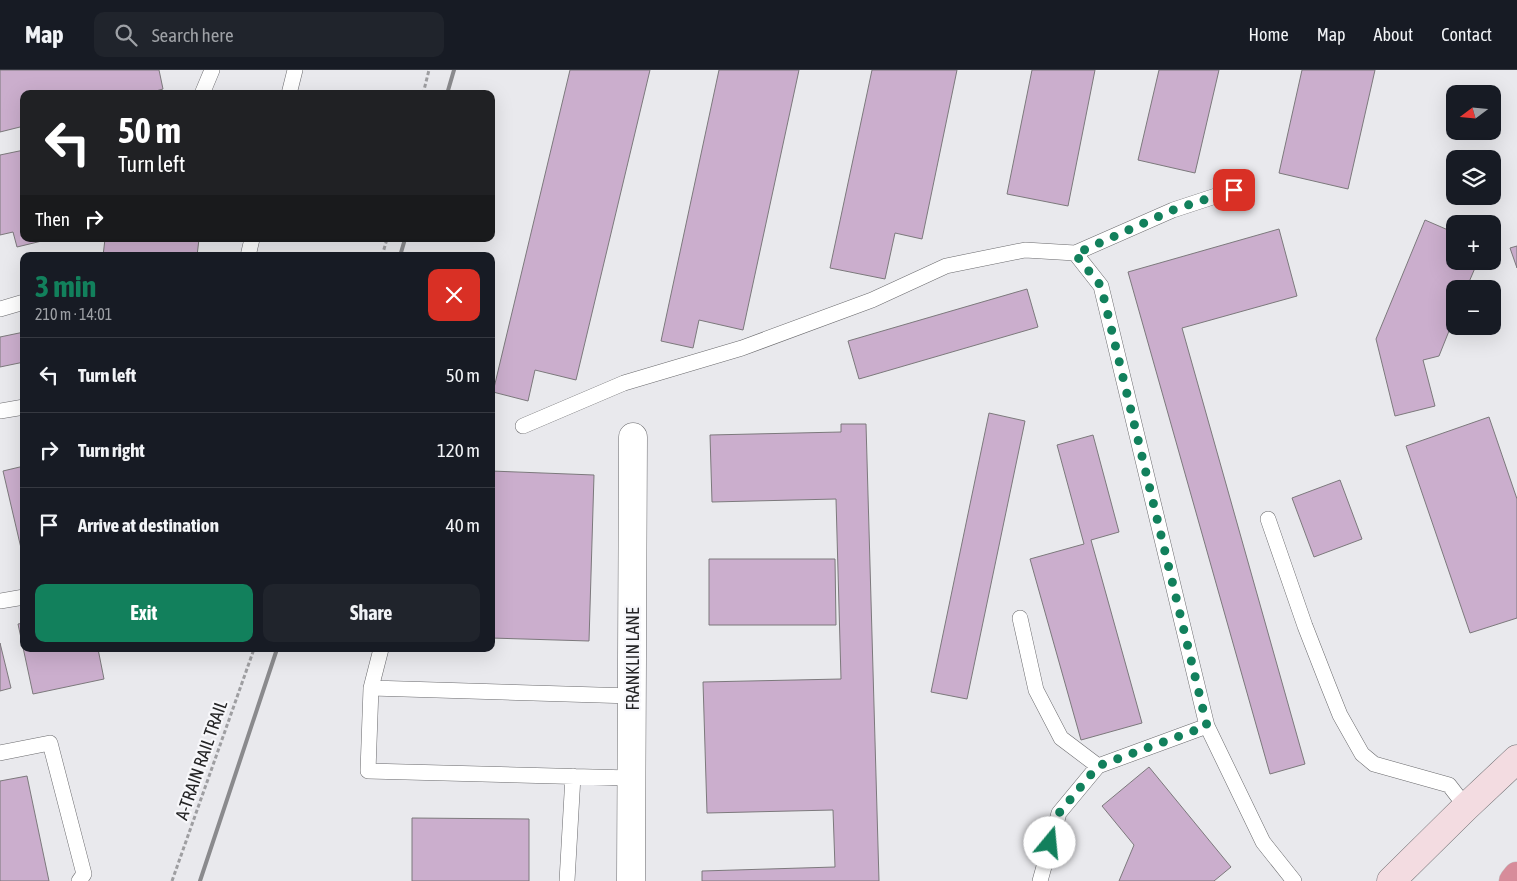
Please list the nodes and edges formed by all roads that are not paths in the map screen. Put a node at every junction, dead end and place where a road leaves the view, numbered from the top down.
1 (212, 70) edge
2 (295, 70) edge
3 (204, 90) edge
4 (290, 90) edge
5 (1234, 190) dead end
6 (1075, 254) junction
7 (20, 303) edge
8 (0, 309) edge
9 (20, 408) edge
10 (0, 411) edge
11 (523, 426) dead end
12 (633, 437) dead end
13 (1268, 519) dead end
14 (20, 598) edge
15 (0, 601) edge
16 (1020, 618) dead end
17 (380, 652) edge
18 (371, 688) junction
19 (632, 696) junction
20 (1207, 726) junction
21 (0, 753) edge
22 (1517, 759) edge
23 (1098, 766) junction
24 (573, 776) junction
25 (631, 778) junction
26 (1466, 807) junction
27 (1517, 876) edge
28 (1291, 880) edge
29 (78, 881) edge
30 (567, 881) edge
31 (631, 881) edge
32 (1040, 881) edge
33 (1391, 881) edge
34 (1513, 881) edge

1 - 3 lane
2 - 4 lane
5 - 6 lane
6 - 11 lane
6 - 20 lane
7 - 8 lane
9 - 10 lane
12 - 19 street, FRANKLIN LANE
13 - 26 lane
14 - 15 lane
16 - 23 lane
17 - 18 lane
18 - 19 lane
18 - 24 lane
19 - 25 street, FRANKLIN LANE
20 - 23 lane
20 - 28 lane
21 - 29 lane
22 - 26 main road
23 - 32 lane
24 - 25 lane
24 - 30 lane
25 - 31 street, FRANKLIN LANE
26 - 33 main road
27 - 34 highway

